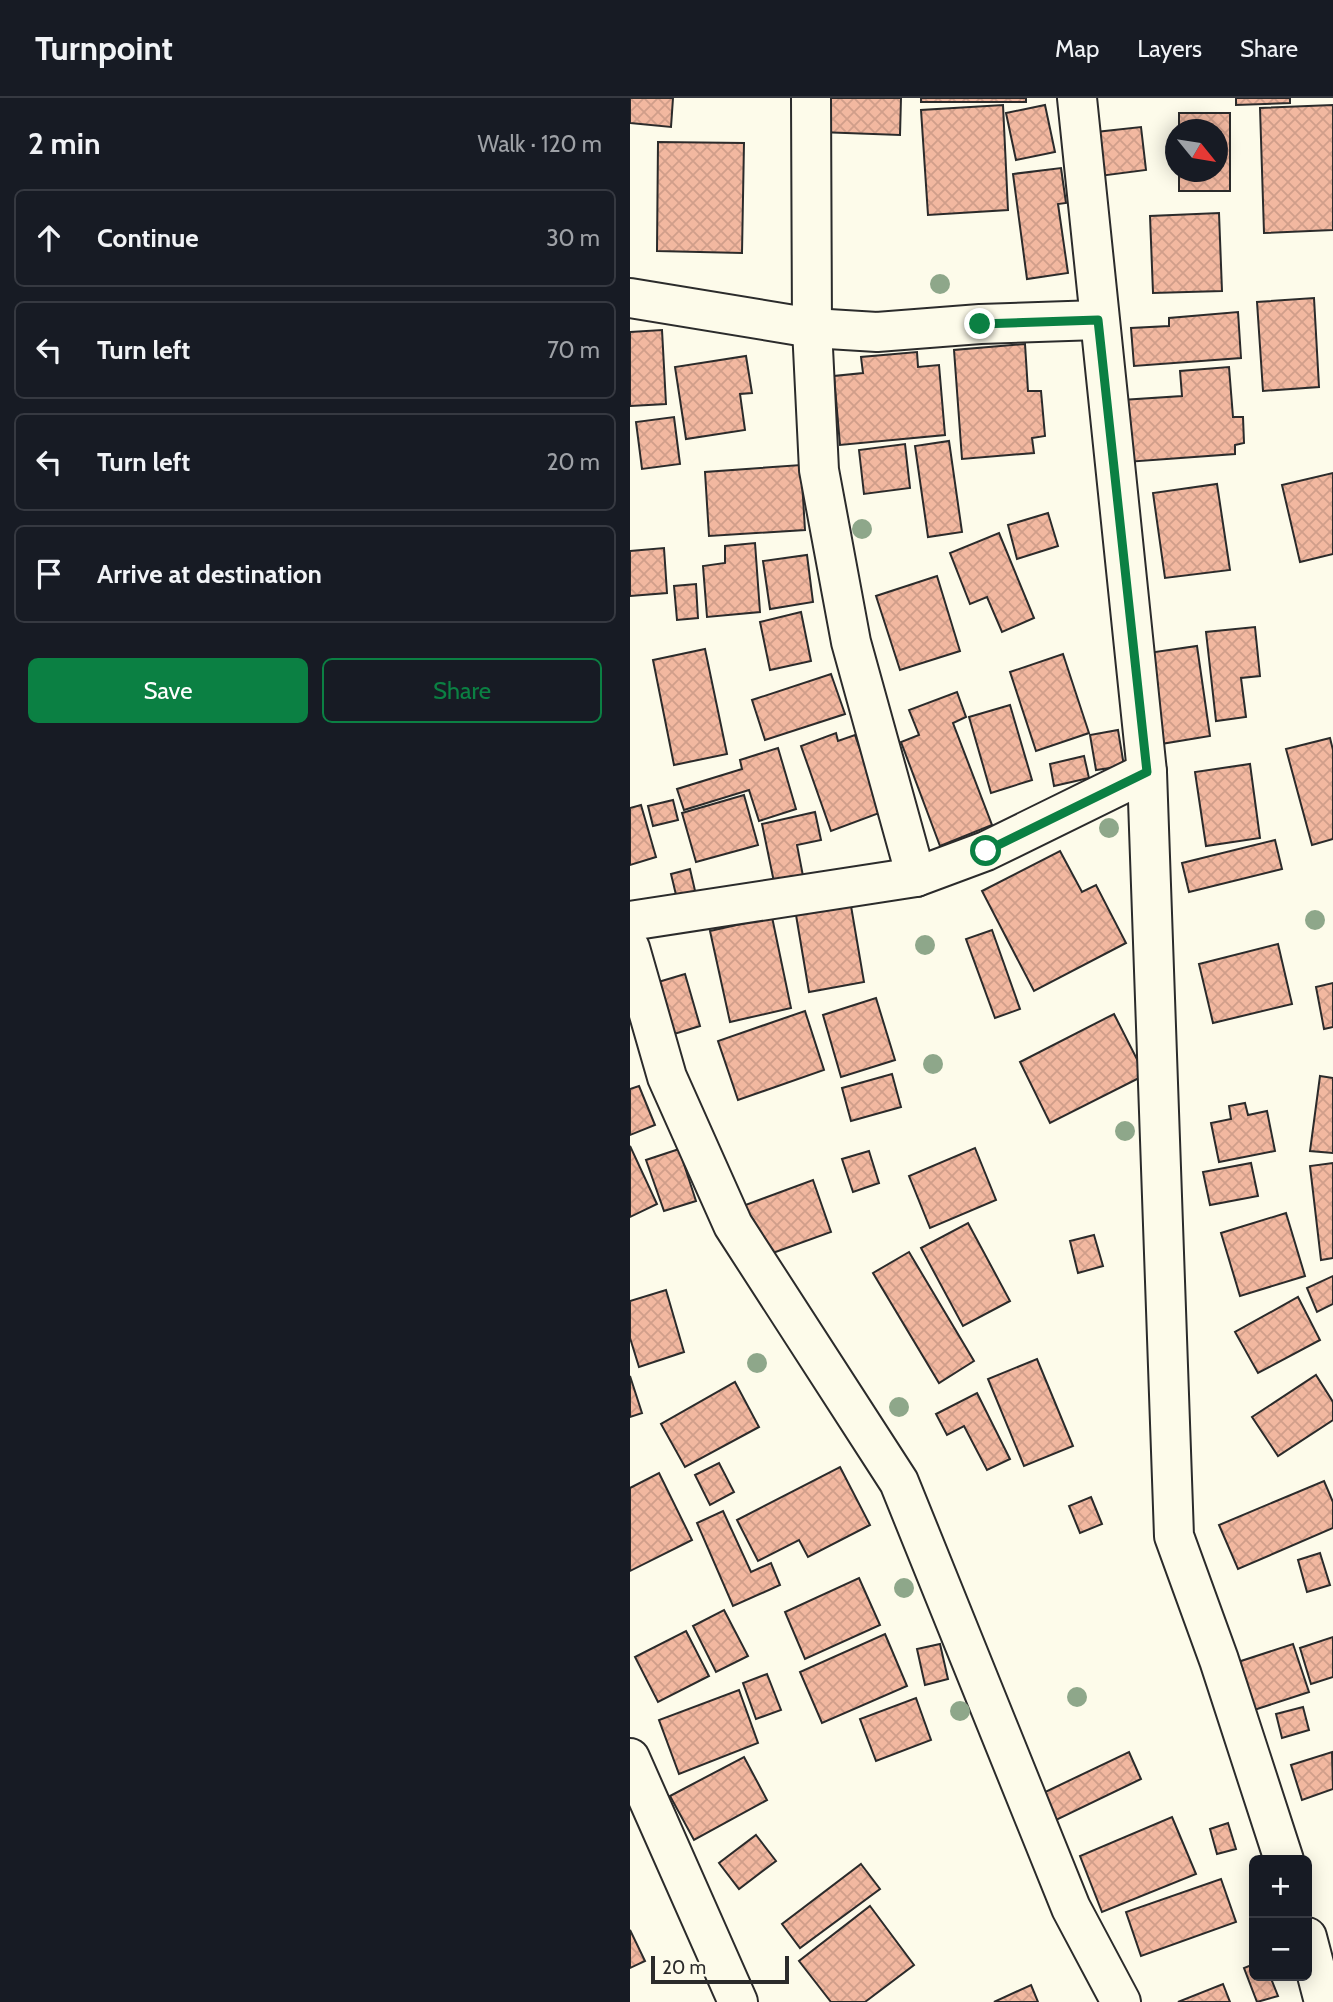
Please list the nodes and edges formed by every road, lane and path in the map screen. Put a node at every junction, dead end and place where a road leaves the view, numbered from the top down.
1 (811, 98) edge
2 (1077, 98) edge
3 (630, 298) edge
4 (1098, 320) junction
5 (812, 328) junction
6 (1147, 772) junction
7 (916, 877) junction
8 (630, 921) edge
9 (630, 948) edge
10 (630, 1758) edge
11 (1282, 1855) edge
12 (1312, 1956) edge
13 (738, 2002) edge
14 (1121, 2002) edge
15 (1324, 2002) edge

1 - 5 street
2 - 4 street
3 - 5 street
4 - 5 street
4 - 6 street
5 - 7 street
6 - 7 street
6 - 11 street
7 - 8 street
9 - 14 street
10 - 13 street
12 - 15 street

